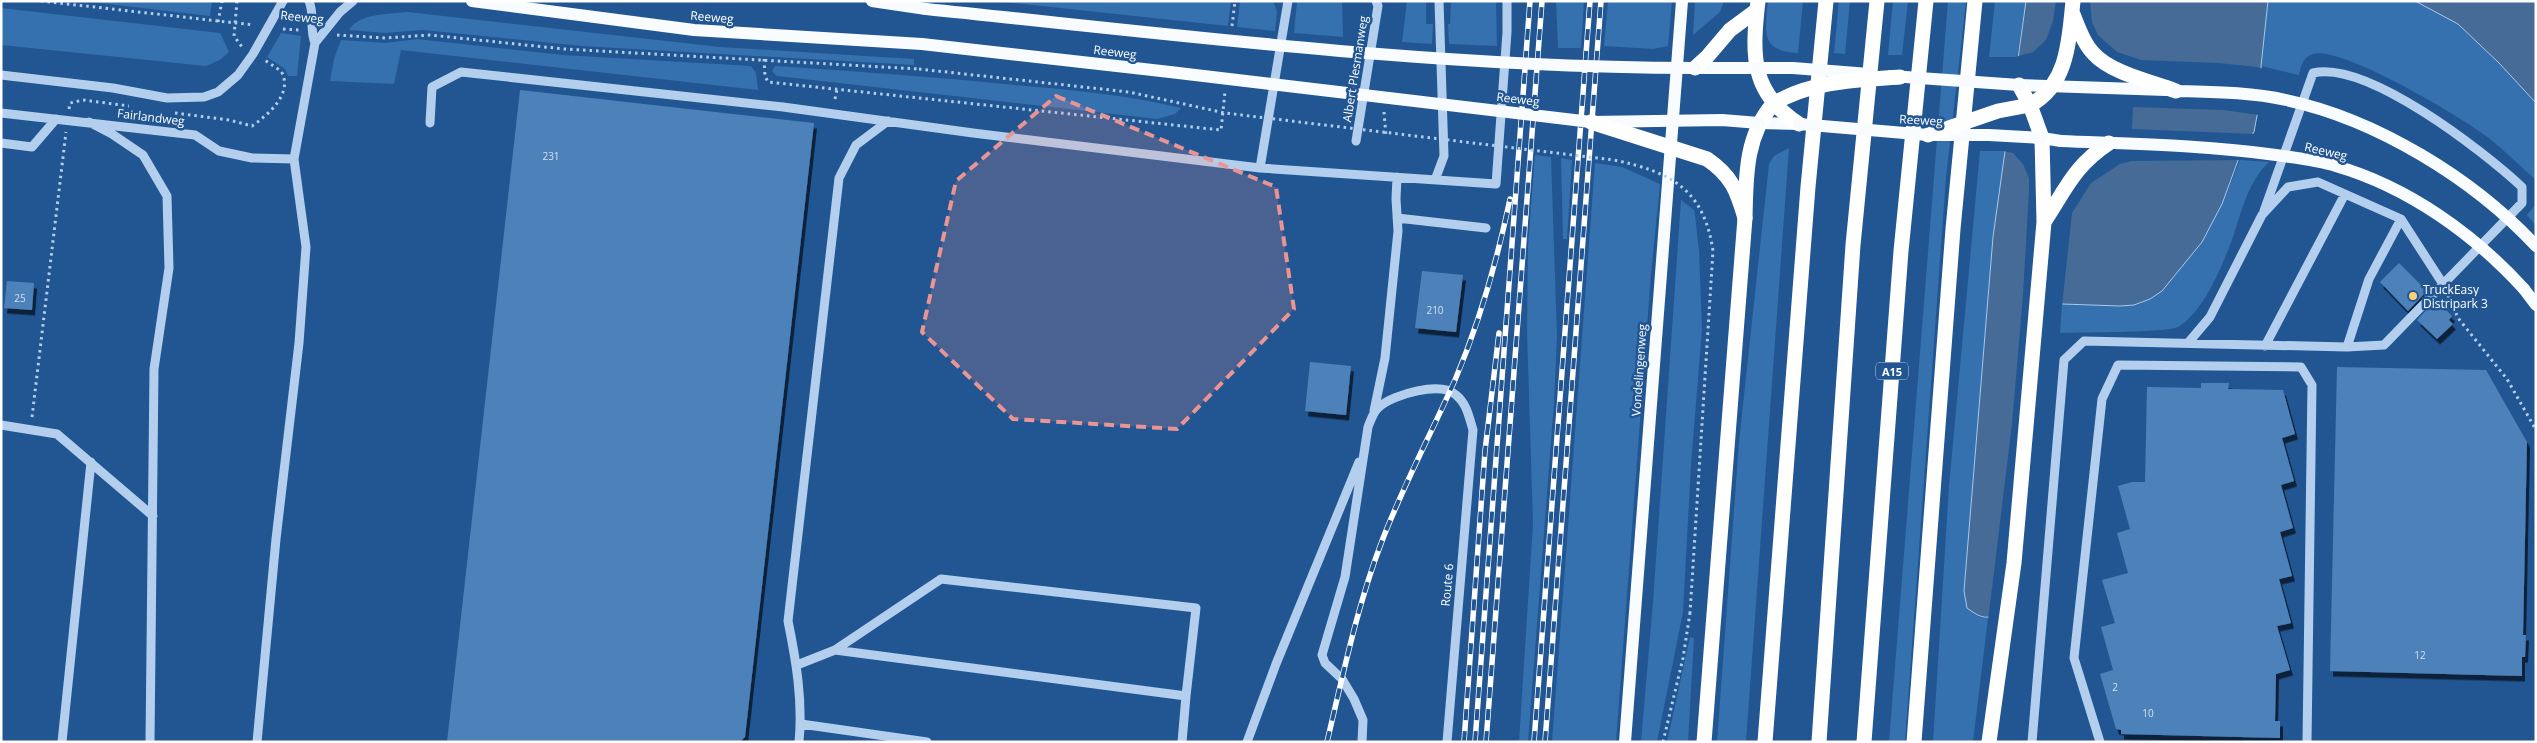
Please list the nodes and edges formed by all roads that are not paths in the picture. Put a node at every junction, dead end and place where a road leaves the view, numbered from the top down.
1 (309, 1) edge
2 (353, 1) edge
3 (472, 1) edge
4 (872, 1) edge
5 (1288, 1) edge
6 (1376, 1) edge
7 (1440, 1) edge
8 (1507, 1) edge
9 (1682, 1) edge
10 (1826, 1) edge
11 (1877, 1) edge
12 (1926, 1) edge
13 (1975, 1) edge
14 (280, 3) edge
15 (1758, 5) edge
16 (2072, 7) edge
17 (315, 43) junction
18 (1695, 68) junction
19 (1756, 68) junction
20 (1, 75) edge
21 (1900, 77) junction
22 (2019, 85) junction
23 (2054, 85) junction
24 (2176, 91) junction
25 (1773, 104) junction
26 (2030, 105) junction
27 (1, 113) edge
28 (56, 119) junction
29 (888, 121) junction
30 (89, 122) junction
31 (1591, 122) junction
32 (430, 123) dead end
33 (1759, 123) junction
34 (1800, 124) junction
35 (1928, 135) junction
36 (2042, 138) junction
37 (1356, 142) dead end
38 (1, 143) edge
39 (2108, 143) junction
40 (294, 159) junction
41 (1260, 168) junction
42 (1397, 177) junction
43 (1435, 180) junction
44 (2345, 194) junction
45 (2262, 215) junction
46 (1397, 218) junction
47 (1745, 218) junction
48 (2401, 219) junction
49 (2044, 222) junction
50 (1486, 228) dead end
51 (2536, 246) edge
52 (2443, 284) junction
53 (2536, 305) edge
54 (2188, 343) junction
55 (2265, 346) junction
56 (2346, 347) junction
57 (1373, 414) junction
58 (1, 425) edge
59 (1365, 448) junction
60 (91, 462) junction
61 (153, 516) junction
62 (835, 650) junction
63 (797, 665) junction
64 (1186, 696) junction
65 (801, 724) junction
66 (62, 742) edge
67 (150, 742) edge
68 (257, 742) edge
69 (799, 742) edge
70 (927, 742) edge
71 (1182, 742) edge
72 (1247, 742) edge
73 (1362, 742) edge
74 (1447, 742) edge
75 (1625, 742) edge
76 (1704, 742) edge
77 (1765, 742) edge
78 (1819, 742) edge
79 (1864, 742) edge
80 (1914, 742) edge
81 (1989, 742) edge
82 (2032, 742) edge
83 (2100, 742) edge
84 (2307, 742) edge

1 - 17 street
2 - 17 street
3 - 31 main road, Reeweg, bridge
4 - 18 main road, Reeweg, bridge
5 - 41 street
6 - 37 street, Albert Plesmanweg
7 - 43 street
8 - 43 street
9 - 75 main road, Vondelingenweg
10 - 77 highway
11 - 78 highway
12 - 79 highway, A15
13 - 80 highway
14 - 20 street, Fairlandweg
15 - 18 highway
15 - 19 highway
16 - 23 highway
16 - 24 highway
17 - 40 street
18 - 19 main road, Reeweg
19 - 21 main road, Reeweg, bridge
19 - 25 highway
21 - 22 main road, Reeweg, bridge
21 - 25 highway, bridge
22 - 23 main road, Reeweg
22 - 26 highway
23 - 24 main road, Reeweg
23 - 26 highway
24 - 51 main road, Reeweg, bridge
25 - 33 highway
25 - 34 highway
26 - 35 highway, bridge
26 - 36 highway
27 - 28 street, Fairlandweg
28 - 30 street, Fairlandweg
28 - 38 street
29 - 32 street
29 - 41 street
29 - 63 street
30 - 40 street, Fairlandweg
30 - 61 street
31 - 33 main road, Reeweg, bridge
31 - 47 highway, bridge
33 - 34 main road, Reeweg
33 - 47 highway, bridge
34 - 35 main road, Reeweg, bridge
35 - 36 main road, Reeweg, bridge
36 - 39 main road, Reeweg, bridge
36 - 49 highway
39 - 49 highway
39 - 53 main road, Reeweg, bridge
40 - 68 street
41 - 42 street
42 - 43 street
42 - 46 street
44 - 45 street
44 - 48 street
44 - 55 street
45 - 52 street
45 - 54 street
46 - 50 street
46 - 57 street
47 - 76 highway
48 - 52 street
48 - 56 street
49 - 81 highway
52 - 56 street
54 - 55 street
54 - 82 street
55 - 56 street
57 - 59 street
57 - 74 street, Route 6
58 - 60 street
59 - 72 street
59 - 73 street
60 - 61 street
60 - 66 street
61 - 67 street
62 - 63 street
62 - 64 street
62 - 64 street
63 - 65 street
64 - 71 street
65 - 69 street
65 - 70 street
83 - 84 street

